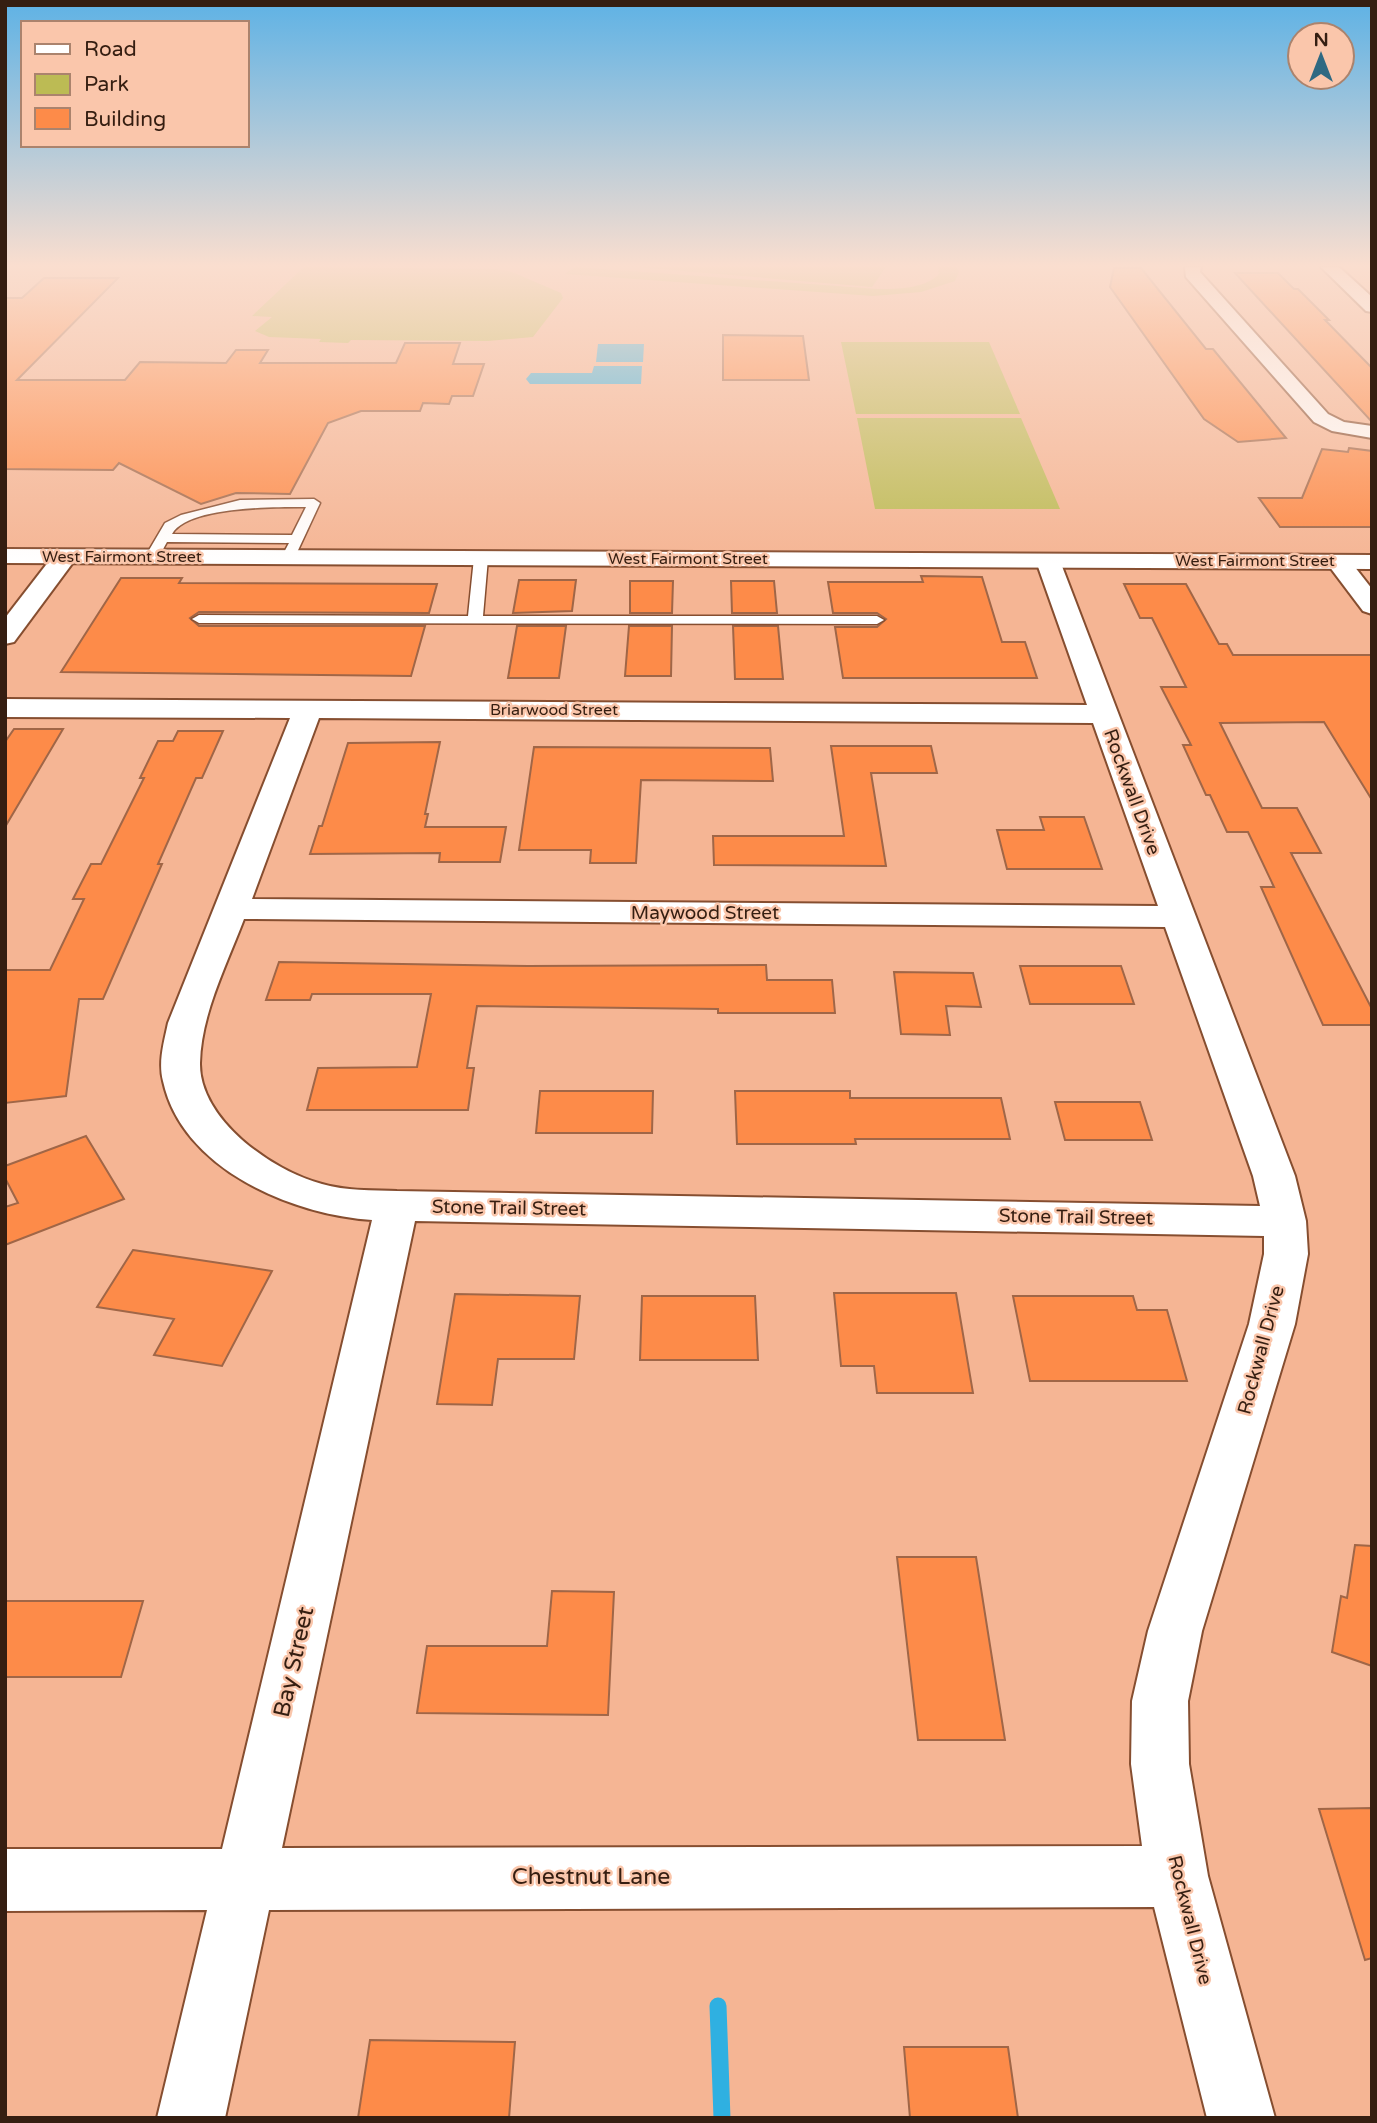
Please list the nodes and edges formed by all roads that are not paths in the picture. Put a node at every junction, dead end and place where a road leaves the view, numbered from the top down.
1 (1275, 366) edge
2 (1372, 432) edge
3 (158, 547) junction
4 (292, 548) junction
5 (5, 556) edge
6 (65, 556) junction
7 (481, 558) junction
8 (1048, 561) junction
9 (1338, 562) junction
10 (1372, 562) edge
11 (1372, 606) edge
12 (199, 619) dead end
13 (475, 620) junction
14 (877, 620) dead end
15 (5, 636) edge
16 (5, 708) edge
17 (308, 708) junction
18 (1103, 714) junction
19 (232, 909) junction
20 (1178, 917) junction
21 (397, 1206) junction
22 (1285, 1221) junction
23 (1177, 1876) junction
24 (245, 1878) junction
25 (5, 1880) edge
26 (191, 2118) edge
27 (1241, 2118) edge

1 - 2 street
3 - 4 street, West Fairmont Street
3 - 4 lane
3 - 6 street, West Fairmont Street
4 - 7 street, West Fairmont Street
5 - 6 street, West Fairmont Street
6 - 15 street
7 - 8 street, West Fairmont Street
7 - 13 lane
8 - 9 street, West Fairmont Street
8 - 18 street, Rockwall Drive
9 - 10 street, West Fairmont Street
9 - 11 street
12 - 13 lane
13 - 14 lane
16 - 17 street, Briarwood Street
17 - 18 street, Briarwood Street
17 - 19 street, Stone Trail Street
18 - 20 street, Rockwall Drive
19 - 20 street, Maywood Street
19 - 21 street, Stone Trail Street
20 - 22 street, Rockwall Drive
21 - 22 street, Stone Trail Street
21 - 24 street, Bay Street
22 - 23 street, Rockwall Drive
23 - 24 street, Chestnut Lane
23 - 27 street, Rockwall Drive
24 - 25 street, Chestnut Lane
24 - 26 street, Bay Street

